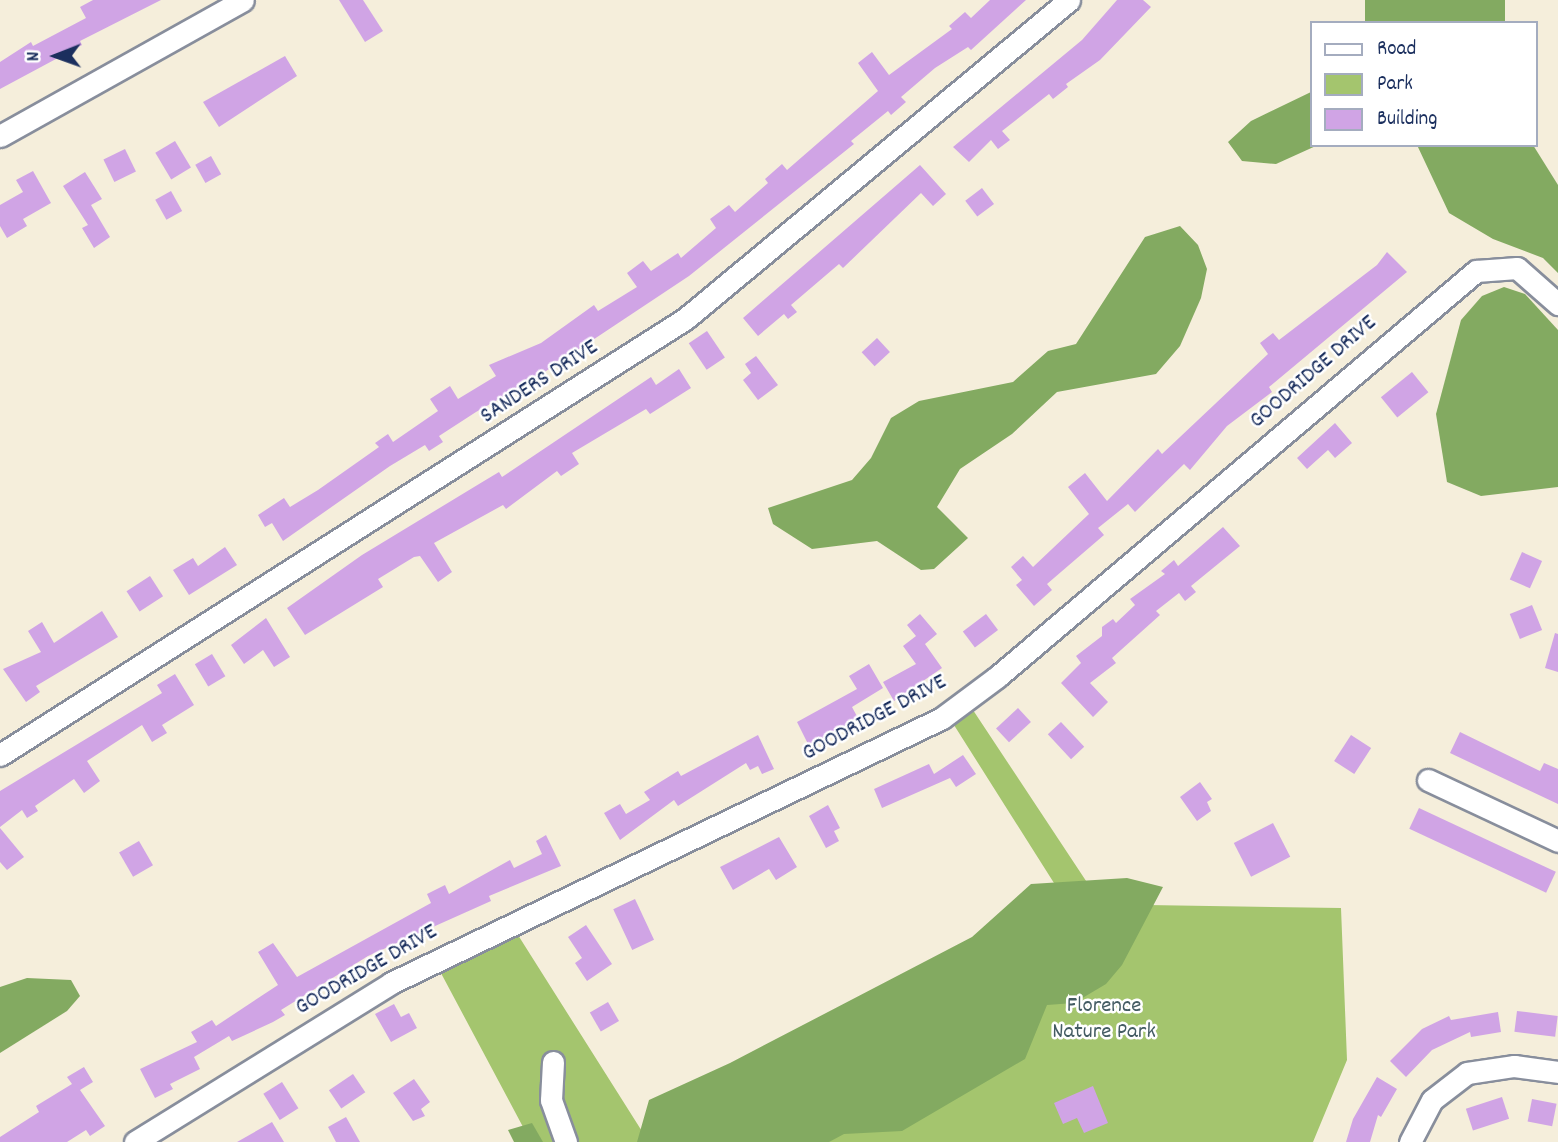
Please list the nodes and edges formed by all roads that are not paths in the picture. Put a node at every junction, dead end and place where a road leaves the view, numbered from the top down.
1 (243, 0) edge
2 (1069, 0) edge
3 (0, 136) edge
4 (1558, 304) edge
5 (0, 755) edge
6 (1428, 780) dead end
7 (1558, 841) edge
8 (553, 1062) dead end
9 (1558, 1072) edge
10 (135, 1142) edge
11 (566, 1142) edge
12 (1410, 1142) edge

1 - 3 street
2 - 5 street, SANDERS DRIVE
4 - 10 street, GOODRIDGE DRIVE
6 - 7 street
8 - 11 street
9 - 12 street

